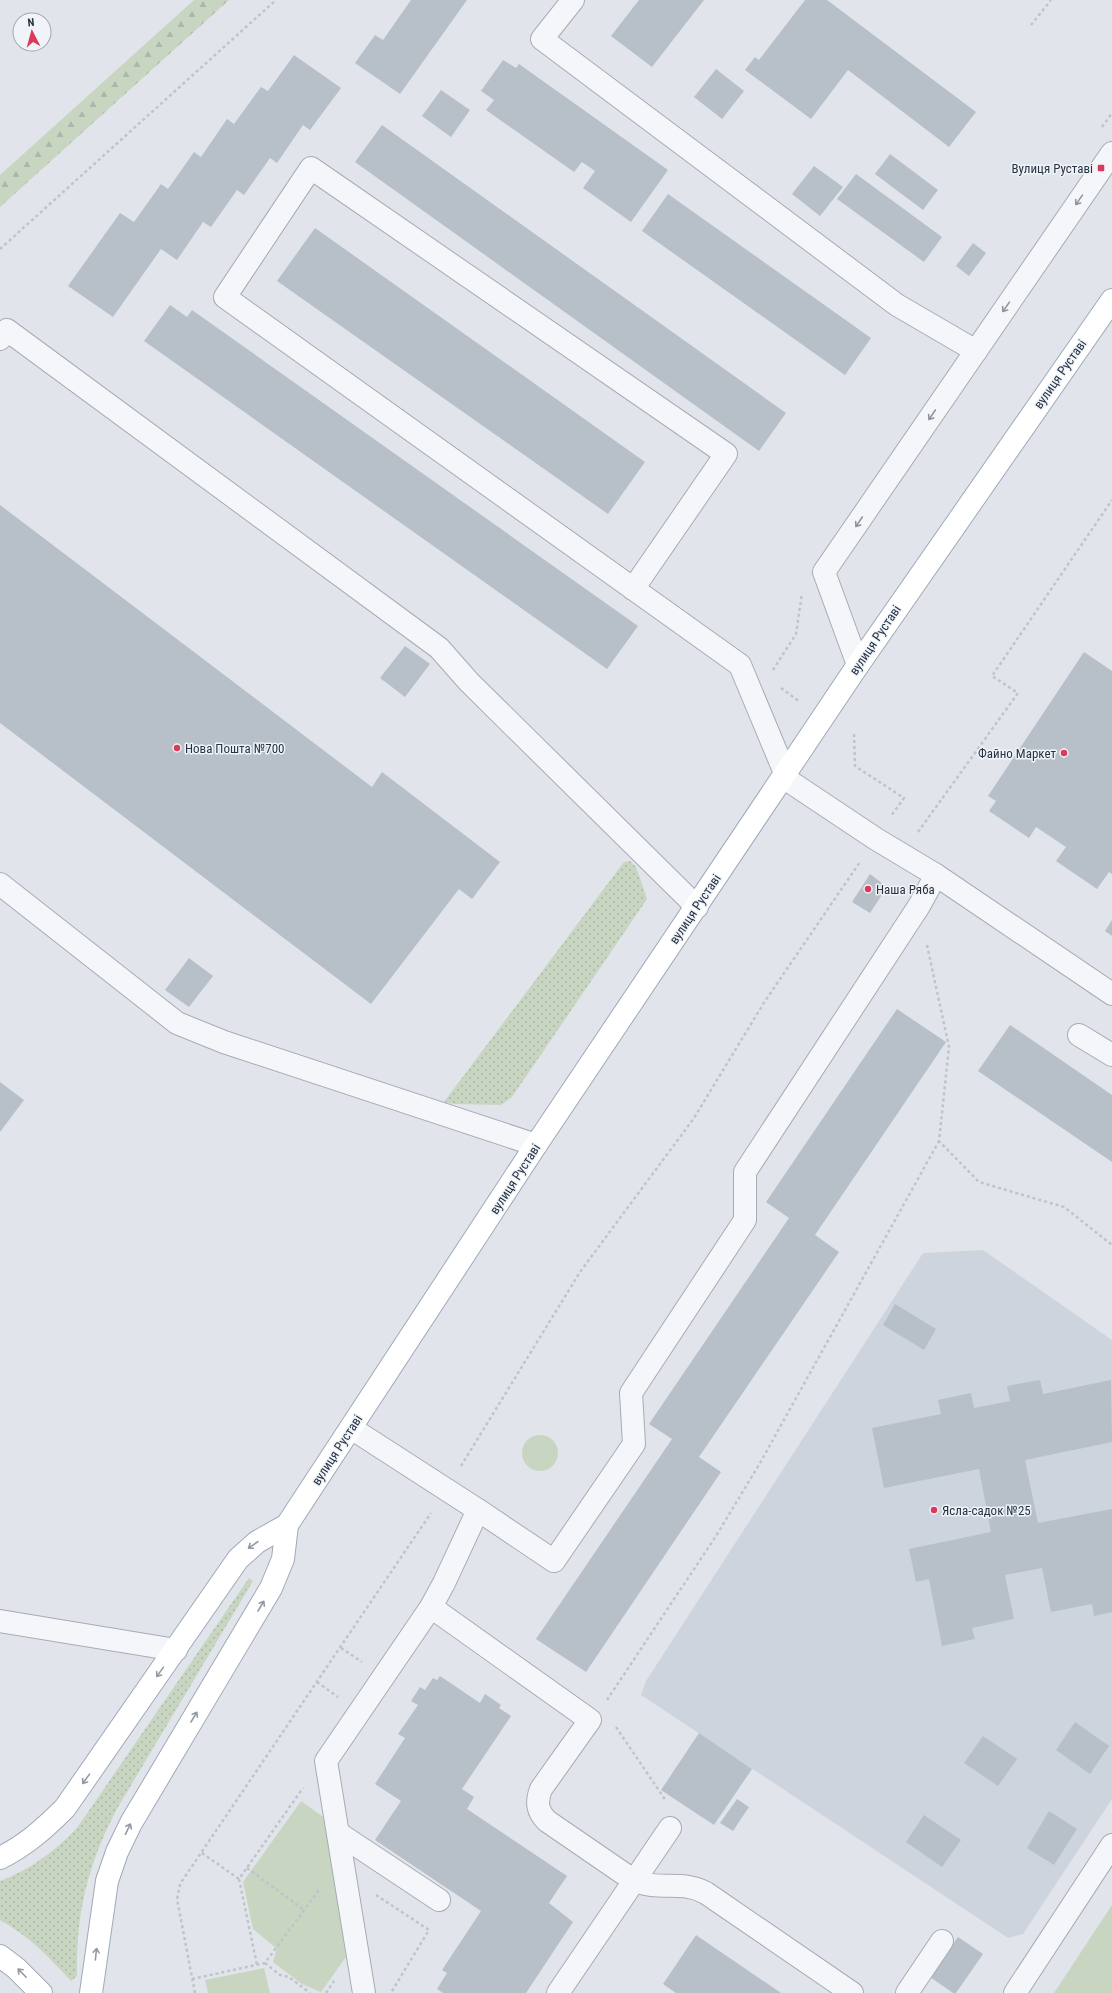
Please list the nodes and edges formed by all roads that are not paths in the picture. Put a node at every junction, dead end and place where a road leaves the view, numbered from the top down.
1 (573, 0) edge
2 (1112, 153) edge
3 (1112, 300) edge
4 (0, 339) edge
5 (976, 351) junction
6 (633, 589) junction
7 (858, 665) junction
8 (784, 775) junction
9 (936, 875) junction
10 (0, 884) edge
11 (697, 907) junction
12 (1112, 994) edge
13 (1079, 1035) dead end
14 (1112, 1055) edge
15 (536, 1145) junction
16 (351, 1428) junction
17 (478, 1510) junction
18 (287, 1525) junction
19 (431, 1607) junction
20 (0, 1621) edge
21 (176, 1650) junction
22 (670, 1828) road end
23 (338, 1833) junction
24 (1112, 1845) edge
25 (0, 1858) edge
26 (633, 1880) junction
27 (439, 1900) dead end
28 (942, 1941) dead end
29 (0, 1956) edge
30 (41, 1993) edge
31 (92, 1993) edge
32 (364, 1993) edge
33 (558, 1993) edge
34 (852, 1993) edge
35 (907, 1993) edge
36 (1015, 1993) edge

1 - 5 lane
2 -> 5 lane
3 - 7 main road, вулиця Руставі
4 - 11 lane
5 -> 7 lane
6 - 6 lane
6 - 8 lane
7 - 8 main road, вулиця Руставі
8 - 9 lane
8 - 11 main road, вулиця Руставі
9 - 12 lane
9 - 17 lane
10 - 15 lane
11 - 15 main road, вулиця Руставі
13 - 14 lane
15 - 16 main road, вулиця Руставі
16 - 17 lane
16 - 18 main road, вулиця Руставі
17 - 19 lane
18 -> 21 main road
31 -> 18 main road
19 - 23 lane
19 - 26 lane
20 - 21 lane
21 -> 25 main road
22 - 26 lane
23 - 27 lane
23 - 32 lane
24 - 36 lane
26 - 33 lane
26 - 34 lane
28 - 35 lane
30 -> 29 main road

